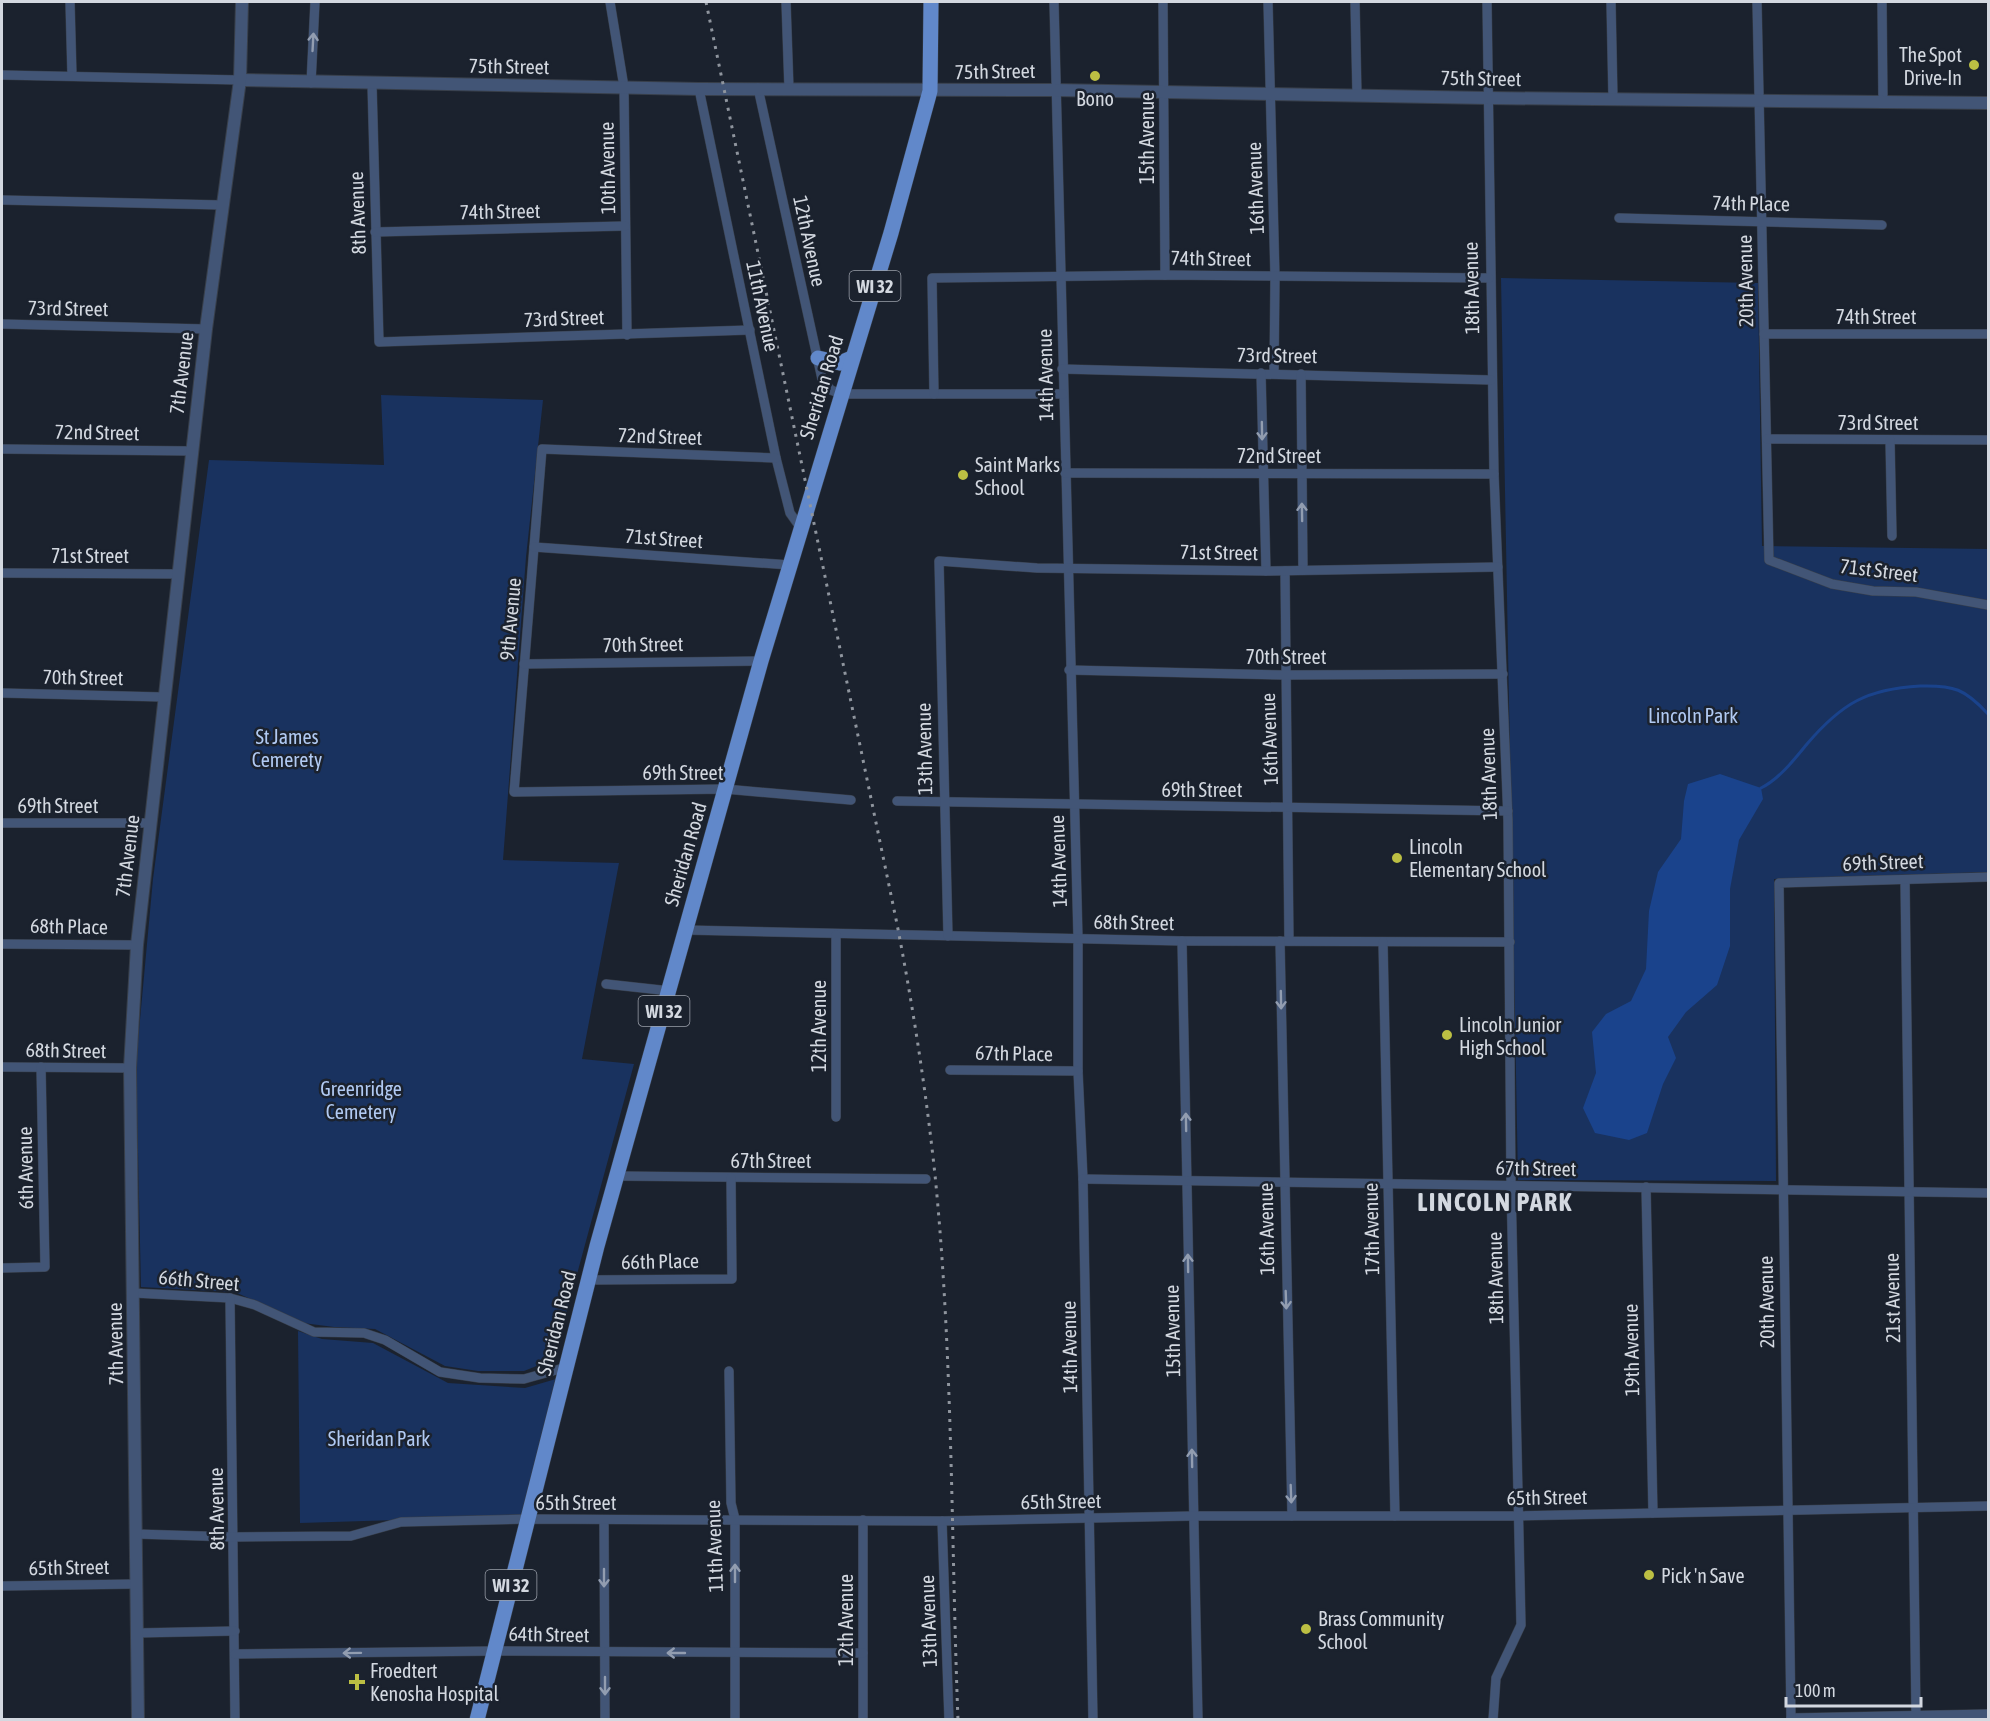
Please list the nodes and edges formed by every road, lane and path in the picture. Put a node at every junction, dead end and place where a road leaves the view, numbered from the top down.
1 (70, 2) edge
2 (242, 2) edge
3 (315, 2) edge
4 (609, 2) edge
5 (786, 2) edge
6 (931, 2) edge
7 (1054, 2) edge
8 (1163, 2) edge
9 (1268, 2) edge
10 (1355, 2) edge
11 (1487, 2) edge
12 (1611, 2) edge
13 (1757, 2) edge
14 (1882, 2) edge
15 (2, 75) edge
16 (72, 75) junction
17 (240, 80) junction
18 (311, 83) junction
19 (372, 84) junction
20 (624, 87) junction
21 (699, 88) junction
22 (758, 88) junction
23 (789, 89) junction
24 (1055, 90) junction
25 (930, 91) junction
26 (1164, 92) junction
27 (1270, 94) junction
28 (1358, 96) junction
29 (1488, 98) junction
30 (1613, 99) junction
31 (1759, 100) junction
32 (1883, 102) junction
33 (1989, 103) edge
34 (2, 200) edge
35 (222, 205) junction
36 (1619, 218) dead end
37 (1762, 222) junction
38 (1882, 225) dead end
39 (626, 226) junction
40 (375, 232) junction
41 (1165, 275) junction
42 (1062, 277) junction
43 (1275, 277) junction
44 (1489, 278) junction
45 (2, 324) edge
46 (206, 329) junction
47 (750, 330) junction
48 (627, 334) junction
49 (1764, 334) junction
50 (1989, 334) edge
51 (379, 342) joint
52 (818, 358) junction
53 (852, 358) junction
54 (1062, 369) junction
55 (1261, 373) junction
56 (1274, 373) junction
57 (1301, 374) junction
58 (1491, 380) junction
59 (841, 394) junction
60 (934, 394) junction
61 (1063, 394) junction
62 (1767, 439) junction
63 (1890, 440) junction
64 (1989, 440) edge
65 (2, 449) edge
66 (542, 449) joint
67 (192, 451) junction
68 (776, 458) junction
69 (1065, 473) junction
70 (1263, 473) junction
71 (1302, 473) junction
72 (1494, 474) junction
73 (800, 527) junction
74 (1892, 536) dead end
75 (534, 547) junction
76 (1769, 560) joint
77 (939, 561) joint
78 (790, 565) junction
79 (1498, 567) junction
80 (1067, 568) junction
81 (1303, 570) junction
82 (1266, 571) junction
83 (1285, 571) junction
84 (2, 573) edge
85 (179, 574) junction
86 (1989, 605) edge
87 (761, 661) junction
88 (524, 664) junction
89 (1070, 670) junction
90 (1503, 674) junction
91 (1284, 675) junction
92 (2, 693) edge
93 (164, 697) junction
94 (725, 789) junction
95 (514, 792) joint
96 (851, 800) dead end
97 (897, 801) dead end
98 (943, 802) junction
99 (1075, 806) junction
100 (1289, 807) junction
101 (1508, 811) junction
102 (2, 823) edge
103 (151, 823) junction
104 (1989, 877) edge
105 (1905, 879) junction
106 (1779, 883) joint
107 (686, 930) junction
108 (836, 935) junction
109 (948, 936) junction
110 (1078, 938) junction
111 (1182, 941) junction
112 (1284, 941) junction
113 (1383, 942) junction
114 (1510, 942) junction
115 (2, 944) edge
116 (137, 945) junction
117 (606, 984) dead end
118 (670, 991) junction
119 (2, 1067) edge
120 (41, 1067) junction
121 (130, 1068) junction
122 (950, 1070) dead end
123 (1078, 1071) junction
124 (836, 1117) dead end
125 (617, 1176) junction
126 (731, 1178) junction
127 (926, 1179) dead end
128 (1083, 1179) junction
129 (1187, 1180) junction
130 (1283, 1182) junction
131 (1388, 1184) junction
132 (1511, 1185) junction
133 (1646, 1187) junction
134 (1782, 1190) junction
135 (1908, 1191) junction
136 (1989, 1192) edge
137 (2, 1268) edge
138 (588, 1280) junction
139 (134, 1293) junction
140 (230, 1298) junction
141 (567, 1367) junction
142 (729, 1371) dead end
143 (1989, 1506) edge
144 (1913, 1507) junction
145 (1788, 1510) junction
146 (1653, 1513) junction
147 (1193, 1516) junction
148 (1292, 1516) junction
149 (1395, 1516) junction
150 (1518, 1516) junction
151 (1090, 1518) junction
152 (527, 1519) junction
153 (735, 1519) junction
154 (604, 1520) junction
155 (862, 1520) junction
156 (942, 1521) junction
157 (136, 1534) junction
158 (234, 1537) junction
159 (136, 1584) junction
160 (2, 1586) edge
161 (234, 1631) junction
162 (136, 1633) junction
163 (495, 1652) junction
164 (605, 1653) junction
165 (734, 1653) junction
166 (863, 1653) junction
167 (235, 1654) junction
168 (1989, 1714) edge
169 (1916, 1716) junction
170 (138, 1719) edge
171 (235, 1719) edge
172 (477, 1719) edge
173 (605, 1719) edge
174 (735, 1719) edge
175 (863, 1719) edge
176 (949, 1719) edge
177 (1094, 1719) edge
178 (1198, 1719) edge
179 (1493, 1719) edge
180 (1791, 1719) edge

1 - 16 street
2 - 17 street, 7th Avenue
18 -> 3 street
4 - 20 street, 10th Avenue
5 - 23 street
6 - 25 main road, Sheridan Road / WI 32
7 - 24 street, 14th Avenue
8 - 26 street, 15th Avenue
9 - 27 street, 16th Avenue
10 - 28 street
11 - 29 street, 18th Avenue
12 - 30 street
13 - 31 street, 20th Avenue
14 - 32 street
15 - 16 street, 75th Street
16 - 17 street, 75th Street
17 - 18 street, 75th Street
17 - 35 street, 7th Avenue
18 - 19 street, 75th Street
19 - 20 street, 75th Street
19 - 40 street, 8th Avenue
20 - 21 street, 75th Street
20 - 39 street, 10th Avenue
21 - 22 street, 75th Street
21 - 47 street, 11th Avenue
22 - 23 street, 75th Street
22 - 52 street, 12th Avenue
23 - 25 street, 75th Street
24 - 25 street, 75th Street
24 - 26 street, 75th Street
24 - 42 street, 14th Avenue
25 - 53 main road, Sheridan Road / WI 32
26 - 27 street, 75th Street
26 - 41 street, 15th Avenue
27 - 28 street, 75th Street
27 - 43 street, 16th Avenue
28 - 29 street, 75th Street
29 - 30 street, 75th Street
29 - 44 street, 18th Avenue
30 - 31 street, 75th Street
31 - 32 street, 75th Street
31 - 37 street, 20th Avenue
32 - 33 street, 75th Street
34 - 35 street
35 - 46 street, 7th Avenue
36 - 37 street, 74th Place
37 - 38 street, 74th Place
37 - 49 street, 20th Avenue
39 - 40 street, 74th Street
39 - 48 street, 10th Avenue
40 - 51 street, 8th Avenue
41 - 42 street, 74th Street
41 - 43 street, 74th Street
42 - 54 street, 14th Avenue
42 - 60 street, 74th Street
43 - 44 street, 74th Street
43 - 56 street, 16th Avenue
44 - 58 street, 18th Avenue
45 - 46 street, 73rd Street
46 - 67 street, 7th Avenue
47 - 48 street, 73rd Street
47 - 68 street, 11th Avenue
48 - 51 street, 73rd Street
49 - 50 street, 74th Street
49 - 62 street, 20th Avenue
52 - 53 main road
52 - 59 street, 12th Avenue
53 - 59 main road, Sheridan Road / WI 32
54 - 55 street, 73rd Street
54 - 61 street, 14th Avenue
55 - 56 street, 73rd Street
55 -> 70 street
56 - 57 street, 73rd Street
57 - 58 street, 73rd Street
57 - 71 street
58 - 72 street, 18th Avenue
59 - 60 street
59 - 73 main road, Sheridan Road / WI 32
60 - 61 street
61 - 69 street, 14th Avenue
62 - 63 street, 73rd Street
62 - 76 street, 20th Avenue
63 - 64 street, 73rd Street
63 - 74 street
65 - 67 street, 72nd Street
66 - 68 street, 72nd Street
66 - 75 street, 9th Avenue
67 - 85 street, 7th Avenue
68 - 73 street, 11th Avenue
69 - 70 street, 72nd Street
69 - 80 street, 14th Avenue
70 - 71 street, 72nd Street
70 - 82 street
71 - 72 street, 72nd Street
81 -> 71 street
72 - 79 street, 18th Avenue
73 - 78 main road, Sheridan Road / WI 32
75 - 78 street, 71st Street
75 - 88 street, 9th Avenue
76 - 86 street, 71st Street
77 - 80 street, 71st Street
77 - 98 street, 13th Avenue
78 - 87 main road, Sheridan Road / WI 32
79 - 81 street, 71st Street
79 - 90 street, 18th Avenue
80 - 82 street, 71st Street
80 - 89 street, 14th Avenue
81 - 83 street, 71st Street
82 - 83 street, 71st Street
83 - 91 street, 16th Avenue
84 - 85 street, 71st Street
85 - 93 street, 7th Avenue
87 - 88 street, 70th Street
87 - 94 main road, Sheridan Road / WI 32
88 - 95 street, 9th Avenue
89 - 91 street, 70th Street
89 - 99 street, 14th Avenue
90 - 91 street, 70th Street
90 - 101 street, 18th Avenue
91 - 100 street, 16th Avenue
92 - 93 street, 70th Street
93 - 103 street, 7th Avenue
94 - 95 street, 69th Street
94 - 96 street, 69th Street
94 - 107 main road, Sheridan Road / WI 32
97 - 98 street, 69th Street
98 - 99 street, 69th Street
98 - 109 street, 13th Avenue
99 - 100 street, 69th Street
99 - 110 street, 14th Avenue
100 - 101 street, 69th Street
100 - 112 street, 16th Avenue
101 - 114 street, 18th Avenue
102 - 103 street, 69th Street
103 - 116 street, 7th Avenue
104 - 105 street, 69th Street
105 - 106 street, 69th Street
105 - 135 street, 21st Avenue
106 - 134 street, 20th Avenue
107 - 108 street, 68th Street
107 - 118 main road, Sheridan Road / WI 32
108 - 109 street, 68th Street
108 - 124 street, 12th Avenue
109 - 110 street, 68th Street
110 - 111 street, 68th Street
110 - 123 street, 14th Avenue
111 - 112 street, 68th Street
129 -> 111 street, 15th Avenue
112 - 113 street, 68th Street
112 -> 130 street, 16th Avenue
113 - 114 street, 68th Street
113 - 131 street, 17th Avenue
114 - 132 street, 18th Avenue
115 - 116 street, 68th Place
116 - 121 street, 7th Avenue
117 - 118 street
118 - 125 main road, Sheridan Road / WI 32
119 - 120 street, 68th Street
120 - 121 street, 68th Street
120 - 137 street, 6th Avenue
121 - 139 street, 7th Avenue
122 - 123 street, 67th Place
123 - 128 street, 14th Avenue
125 - 126 street, 67th Street
125 - 138 main road, Sheridan Road / WI 32
126 - 127 street, 67th Street
126 - 138 street, 66th Place
128 - 129 street, 67th Street
128 - 151 street, 14th Avenue
129 - 130 street, 67th Street
147 -> 129 street, 15th Avenue
130 - 131 street, 67th Street
130 -> 148 street, 16th Avenue
131 - 132 street, 67th Street
131 - 149 street, 17th Avenue
132 - 133 street, 67th Street
132 - 150 street, 18th Avenue
133 - 134 street, 67th Street
133 - 146 street, 19th Avenue
134 - 135 street, 67th Street
134 - 145 street, 20th Avenue
135 - 136 street, 67th Street
135 - 144 street, 21st Avenue
138 - 141 main road, Sheridan Road / WI 32
139 - 140 street, 66th Street
139 - 157 street, 7th Avenue
140 - 141 street, 66th Street
140 - 158 street, 8th Avenue
141 - 152 main road, Sheridan Road / WI 32
142 - 153 street, 11th Avenue
143 - 144 street, 65th Street
144 - 145 street, 65th Street
144 - 169 street, 21st Avenue
145 - 146 street, 65th Street
145 - 180 street, 20th Avenue
146 - 150 street, 65th Street
147 - 148 street, 65th Street
147 - 151 street, 65th Street
147 - 178 street, 15th Avenue
148 - 149 street, 65th Street
149 - 150 street, 65th Street
150 - 179 street, 18th Avenue
151 - 156 street, 65th Street
151 - 177 street, 14th Avenue
152 - 154 street, 65th Street
152 - 158 street, 65th Street
152 - 163 main road, Sheridan Road / WI 32
153 - 154 street, 65th Street
153 - 155 street, 65th Street
165 -> 153 street, 11th Avenue
154 -> 164 street
155 - 156 street, 65th Street
155 - 166 street, 12th Avenue
156 - 176 street, 13th Avenue
157 - 158 street, 65th Street
157 - 159 street, 7th Avenue
158 - 161 street, 8th Avenue
159 - 160 street, 65th Street
159 - 162 street, 7th Avenue
161 - 162 street
161 - 167 street, 8th Avenue
162 - 170 street, 7th Avenue
163 - 164 street, 64th Street
163 -> 167 street, 64th Street
163 - 172 main road, Sheridan Road / WI 32
165 -> 164 street, 64th Street
164 -> 173 street
165 - 166 street, 64th Street
165 - 174 street, 11th Avenue
166 - 175 street, 12th Avenue
167 - 171 street, 8th Avenue
168 - 169 street
169 - 180 street

